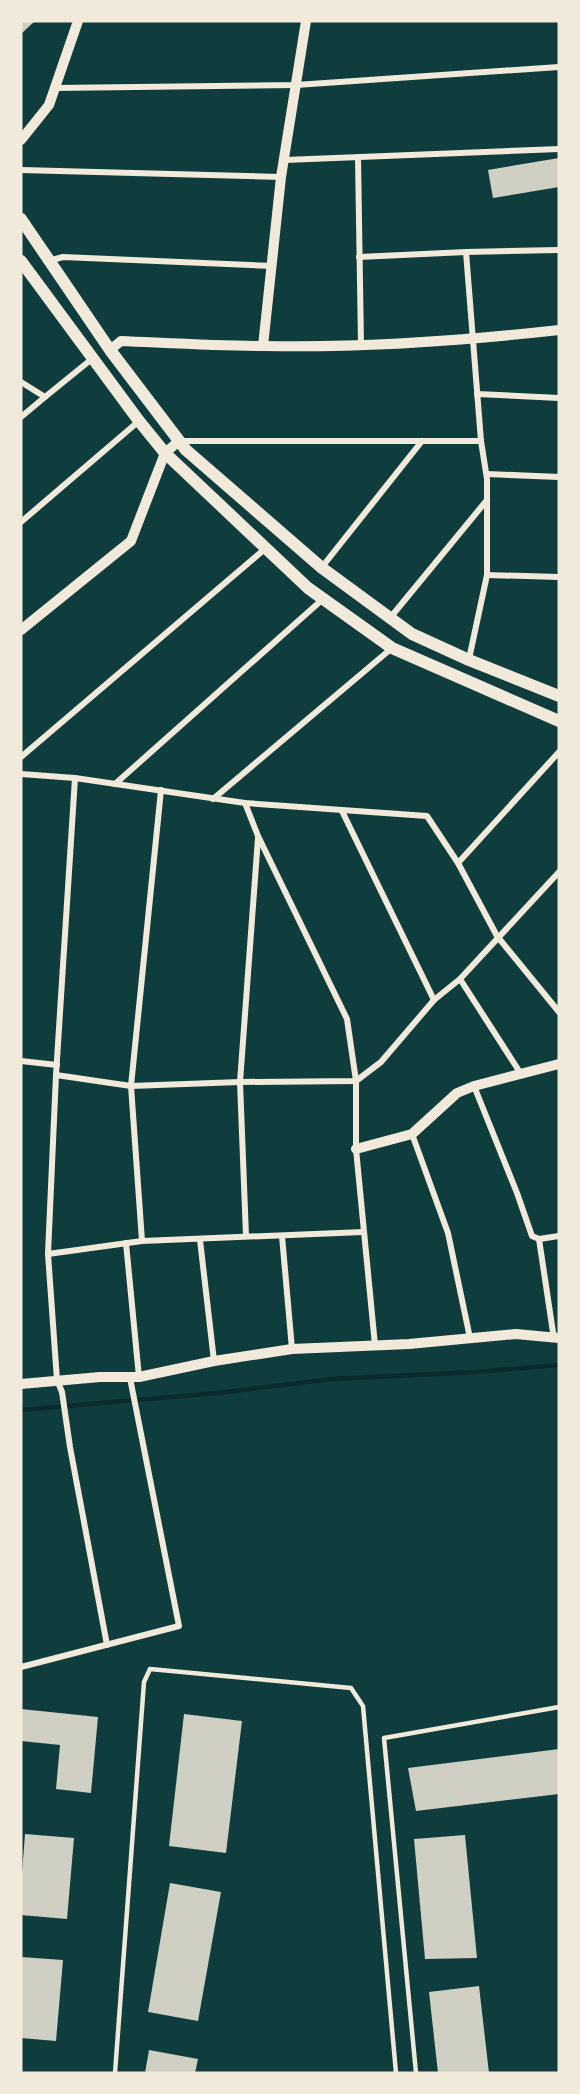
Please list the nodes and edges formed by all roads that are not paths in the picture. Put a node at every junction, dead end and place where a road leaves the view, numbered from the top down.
1 (306, 21) edge
2 (76, 22) edge
3 (559, 67) edge
4 (296, 85) junction
5 (55, 88) junction
6 (21, 140) edge
7 (559, 149) edge
8 (358, 157) junction
9 (285, 160) junction
10 (21, 170) edge
11 (281, 177) junction
12 (21, 219) edge
13 (559, 250) edge
14 (466, 252) junction
15 (359, 257) junction
16 (21, 261) edge
17 (48, 261) junction
18 (273, 266) junction
19 (559, 330) edge
20 (472, 340) junction
21 (361, 344) junction
22 (263, 346) junction
23 (110, 350) junction
24 (93, 358) junction
25 (21, 382) edge
26 (477, 394) junction
27 (45, 397) junction
28 (559, 398) edge
29 (21, 417) edge
30 (139, 422) junction
31 (179, 441) junction
32 (422, 441) junction
33 (481, 441) junction
34 (165, 453) junction
35 (487, 474) junction
36 (559, 477) edge
37 (487, 500) junction
38 (21, 522) edge
39 (266, 548) junction
40 (322, 568) junction
41 (487, 575) junction
42 (559, 577) edge
43 (324, 599) junction
44 (390, 618) junction
45 (21, 630) edge
46 (392, 648) junction
47 (469, 660) junction
48 (559, 696) edge
49 (559, 721) edge
50 (559, 752) edge
51 (21, 757) edge
52 (21, 774) edge
53 (75, 778) junction
54 (115, 784) junction
55 (161, 790) junction
56 (213, 799) junction
57 (245, 803) junction
58 (342, 811) junction
59 (258, 836) junction
60 (458, 863) junction
61 (559, 872) edge
62 (497, 936) junction
63 (460, 979) junction
64 (434, 1000) junction
65 (559, 1012) edge
66 (21, 1061) edge
67 (57, 1065) junction
68 (558, 1067) edge
69 (520, 1074) junction
70 (56, 1075) junction
71 (240, 1082) junction
72 (356, 1082) junction
73 (131, 1086) junction
74 (474, 1086) junction
75 (412, 1134) junction
76 (356, 1149) junction
77 (363, 1232) junction
78 (246, 1236) junction
79 (282, 1236) junction
80 (559, 1236) edge
81 (539, 1239) junction
82 (200, 1240) junction
83 (142, 1241) junction
84 (126, 1242) junction
85 (48, 1254) junction
86 (470, 1338) junction
87 (557, 1339) edge
88 (375, 1345) junction
89 (292, 1349) junction
90 (214, 1361) junction
91 (57, 1380) junction
92 (133, 1381) junction
93 (21, 1384) edge
94 (107, 1645) junction
95 (21, 1667) edge
96 (559, 1707) edge
97 (115, 2073) edge
98 (396, 2073) edge
99 (416, 2073) edge

1 - 4 street
2 - 5 street
3 - 4 street
4 - 5 street
4 - 9 street
5 - 6 street
7 - 8 street
8 - 9 street
8 - 15 street
9 - 11 street
10 - 11 street
11 - 18 street
12 - 17 main road
13 - 14 street
14 - 15 street
14 - 20 street
15 - 21 street
16 - 24 main road
17 - 18 street
17 - 23 main road
18 - 22 street
19 - 20 street
20 - 21 street
20 - 26 street
21 - 22 street
22 - 23 street
23 - 31 main road
24 - 27 street
24 - 30 main road
25 - 27 street
26 - 28 street
26 - 33 street
27 - 29 street
30 - 34 main road
30 - 38 street
31 - 32 street
31 - 34 street
31 - 40 main road
32 - 33 street
32 - 40 street
33 - 35 street
34 - 39 main road
34 - 45 street
35 - 36 street
35 - 37 street
37 - 41 street
37 - 44 street
39 - 43 main road
39 - 51 street
40 - 44 main road
41 - 42 street
41 - 47 street
43 - 46 main road
43 - 54 street
44 - 47 main road
46 - 49 main road
46 - 56 street
47 - 48 main road
50 - 60 street
52 - 53 street
53 - 54 street
53 - 67 street
54 - 55 street
55 - 56 street
55 - 73 street
56 - 57 street
57 - 58 street
57 - 59 street
58 - 60 street
58 - 64 street
59 - 71 street
59 - 72 street
60 - 62 street
61 - 62 street
62 - 63 street
62 - 65 street
63 - 64 street
63 - 69 street
64 - 72 street
66 - 67 street
67 - 70 street
68 - 69 street
69 - 74 street
70 - 73 street
70 - 85 street
71 - 72 street
71 - 73 street
71 - 78 street
72 - 76 street
73 - 83 street
74 - 75 street
74 - 81 street
75 - 76 street
75 - 86 street
76 - 77 street
77 - 79 street
77 - 88 street
78 - 79 street
78 - 82 street
79 - 89 street
80 - 81 street
81 - 87 street
82 - 83 street
82 - 90 street
83 - 84 street
84 - 85 street
84 - 92 street
85 - 91 street
86 - 87 street
86 - 88 street
88 - 89 street
89 - 90 street
90 - 92 street
91 - 92 street
91 - 93 street
91 - 94 street
92 - 94 street
94 - 95 street
96 - 99 lane
97 - 98 lane

